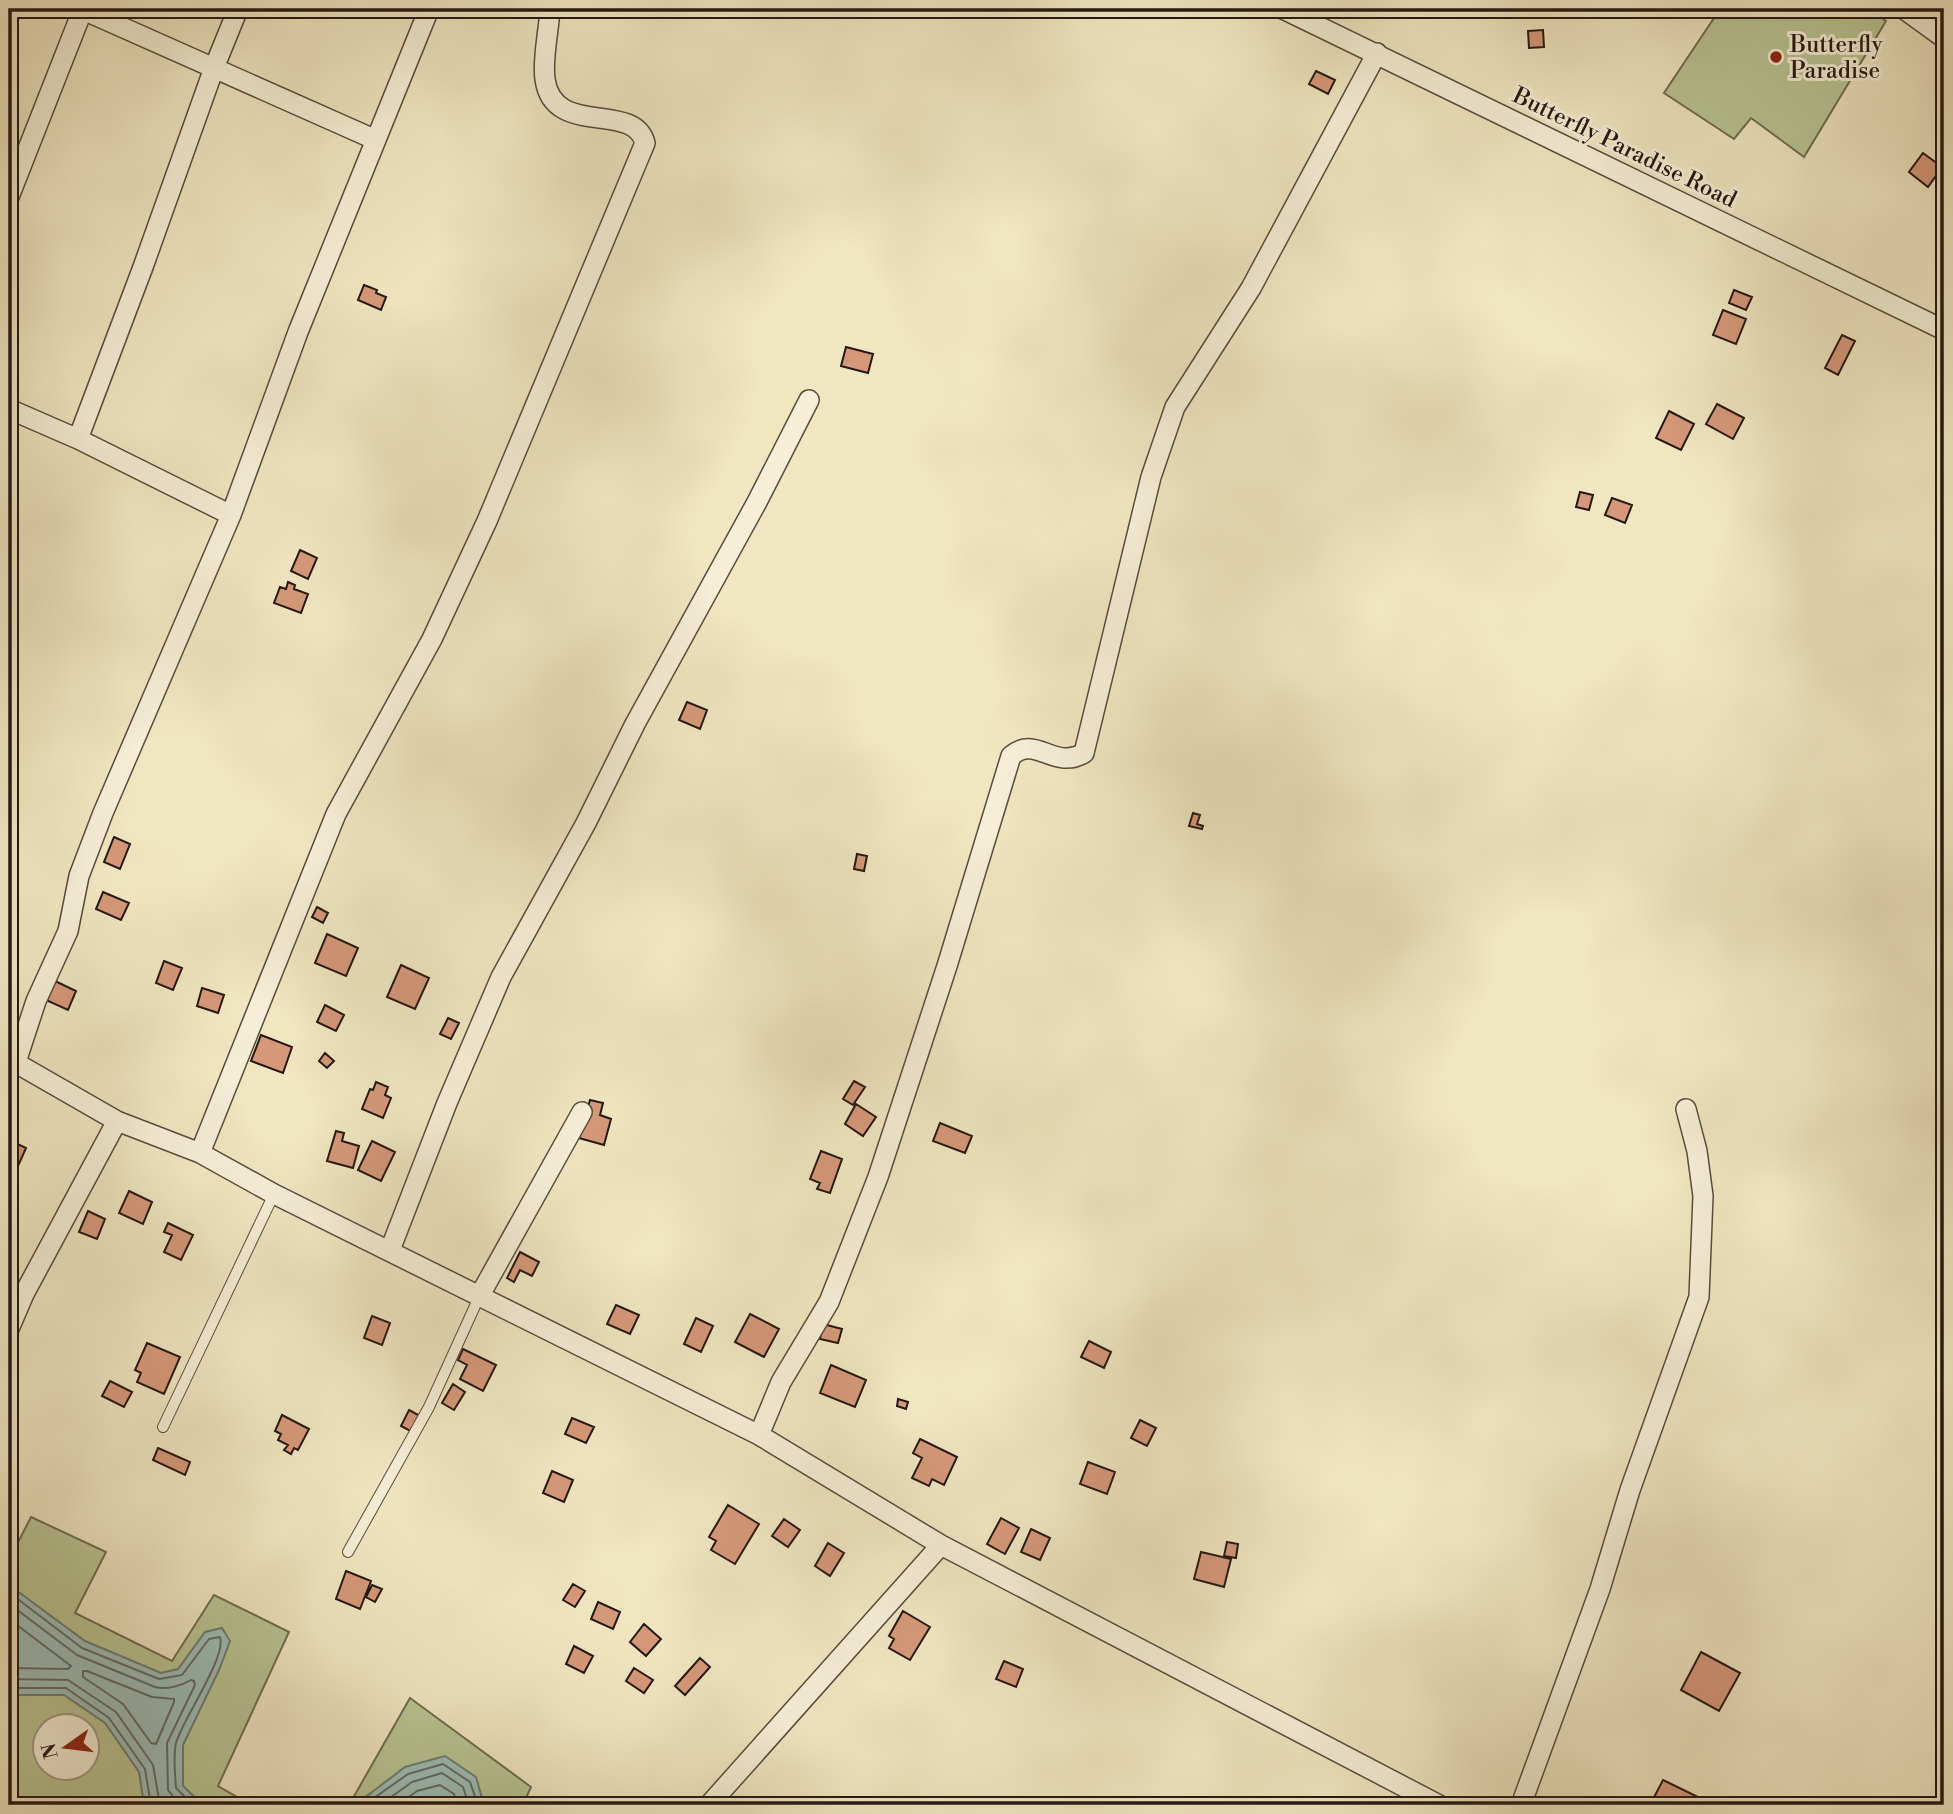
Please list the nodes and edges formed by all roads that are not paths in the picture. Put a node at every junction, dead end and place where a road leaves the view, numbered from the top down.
1 (82, 9) edge
2 (238, 9) edge
3 (429, 9) edge
4 (550, 9) edge
5 (1283, 9) edge
6 (1904, 9) edge
7 (1944, 38) edge
8 (1377, 53) junction
9 (214, 68) junction
10 (376, 140) junction
11 (9, 197) edge
12 (1944, 330) edge
13 (809, 400) dead end
14 (9, 409) edge
15 (78, 439) junction
16 (231, 515) junction
17 (12, 1061) edge
18 (1686, 1109) dead end
19 (582, 1112) dead end
20 (117, 1121) junction
21 (200, 1153) junction
22 (274, 1194) junction
23 (390, 1250) junction
24 (480, 1295) junction
25 (9, 1329) edge
26 (163, 1427) dead end
27 (759, 1435) junction
28 (940, 1545) junction
29 (348, 1552) dead end
30 (709, 1805) edge
31 (1439, 1805) edge
32 (1521, 1805) edge

1 - 9 street
1 - 11 street
2 - 9 street
3 - 10 street
4 - 21 street
5 - 8 street, Butterfly Paradise Road
6 - 7 street
8 - 12 street, Butterfly Paradise Road
8 - 27 street
9 - 10 street
9 - 15 street
10 - 16 street
13 - 23 street
14 - 15 street
15 - 16 street
16 - 17 street
17 - 20 street
18 - 32 street
19 - 24 street
20 - 21 street
20 - 25 street
21 - 22 street
22 - 23 street
22 - 26 lane
23 - 24 street
24 - 27 street
24 - 29 lane
27 - 28 street
28 - 30 street
28 - 31 street

